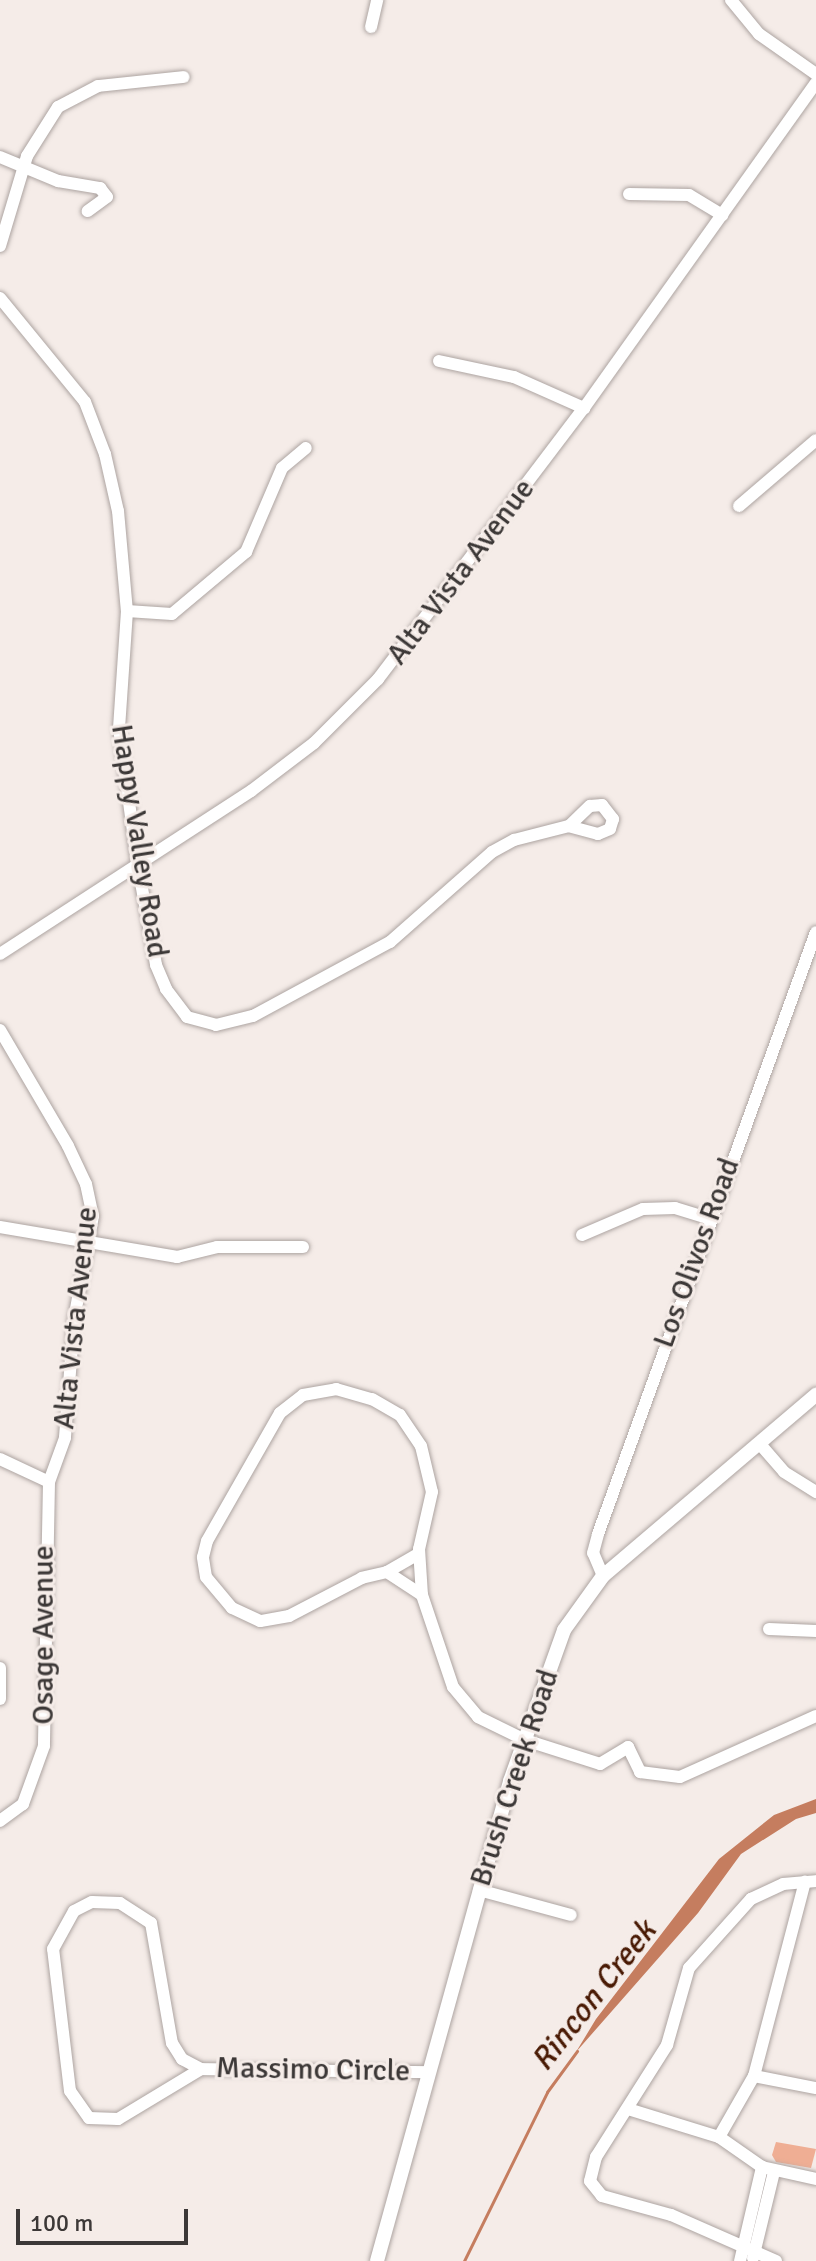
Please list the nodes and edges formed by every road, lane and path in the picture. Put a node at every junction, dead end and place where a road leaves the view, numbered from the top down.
1 (377, 0) edge
2 (731, 0) edge
3 (371, 27) dead end
4 (816, 74) edge
5 (184, 77) dead end
6 (816, 83) edge
7 (0, 157) edge
8 (24, 164) junction
9 (629, 194) dead end
10 (88, 211) dead end
11 (722, 215) junction
12 (0, 246) edge
13 (0, 298) edge
14 (439, 361) dead end
15 (584, 408) junction
16 (816, 440) edge
17 (306, 448) dead end
18 (739, 506) dead end
19 (127, 611) junction
20 (569, 826) dead end
21 (137, 861) junction
22 (816, 932) edge
23 (0, 954) edge
24 (0, 1030) edge
25 (708, 1218) junction
26 (0, 1227) edge
27 (582, 1235) dead end
28 (89, 1242) junction
29 (303, 1247) dead end
30 (816, 1395) edge
31 (759, 1443) junction
32 (0, 1459) edge
33 (49, 1482) junction
34 (816, 1492) edge
35 (418, 1554) junction
36 (387, 1572) junction
37 (603, 1576) junction
38 (422, 1595) junction
39 (769, 1629) dead end
40 (816, 1631) edge
41 (0, 1668) edge
42 (0, 1699) edge
43 (816, 1716) edge
44 (525, 1740) junction
45 (0, 1821) edge
46 (811, 1882) edge
47 (479, 1890) junction
48 (571, 1915) dead end
49 (201, 2069) junction
50 (426, 2072) junction
51 (754, 2076) junction
52 (816, 2088) edge
53 (628, 2109) junction
54 (719, 2137) junction
55 (768, 2170) junction
56 (816, 2179) edge
57 (750, 2254) edge
58 (377, 2261) edge
59 (740, 2261) edge
60 (776, 2261) edge

1 - 3 street
2 - 4 street
5 - 8 street
6 - 11 street, Alta Vista Avenue
7 - 8 street
8 - 10 street
8 - 12 street
9 - 11 street
11 - 15 street, Alta Vista Avenue
13 - 19 street, Happy Valley Road
14 - 15 street
15 - 21 street, Alta Vista Avenue
16 - 18 street
17 - 19 street
19 - 21 street, Happy Valley Road
20 - 21 street, Happy Valley Road
21 - 23 street, Alta Vista Avenue
22 - 25 street, Los Olivos Road
24 - 28 street, Alta Vista Avenue
25 - 27 street
25 - 37 street, Los Olivos Road
26 - 28 street
28 - 29 street
28 - 33 street, Alta Vista Avenue
30 - 31 street, Brush Creek Road
31 - 34 street
31 - 37 street, Brush Creek Road
32 - 33 street
33 - 45 street, Osage Avenue
35 - 36 street
35 - 36 street
35 - 38 street
36 - 38 street
37 - 44 street, Brush Creek Road
38 - 44 street
39 - 40 street
41 - 42 street
43 - 44 street
44 - 47 street, Brush Creek Road
46 - 51 street
46 - 53 street
47 - 48 street
47 - 50 street, Brush Creek Road
49 - 49 street, Massimo Circle
49 - 50 street, Massimo Circle
50 - 58 street, Brush Creek Road
51 - 52 street
51 - 54 street
53 - 54 street
53 - 57 street
54 - 55 street
55 - 56 street
55 - 57 street
57 - 59 street
57 - 60 street

